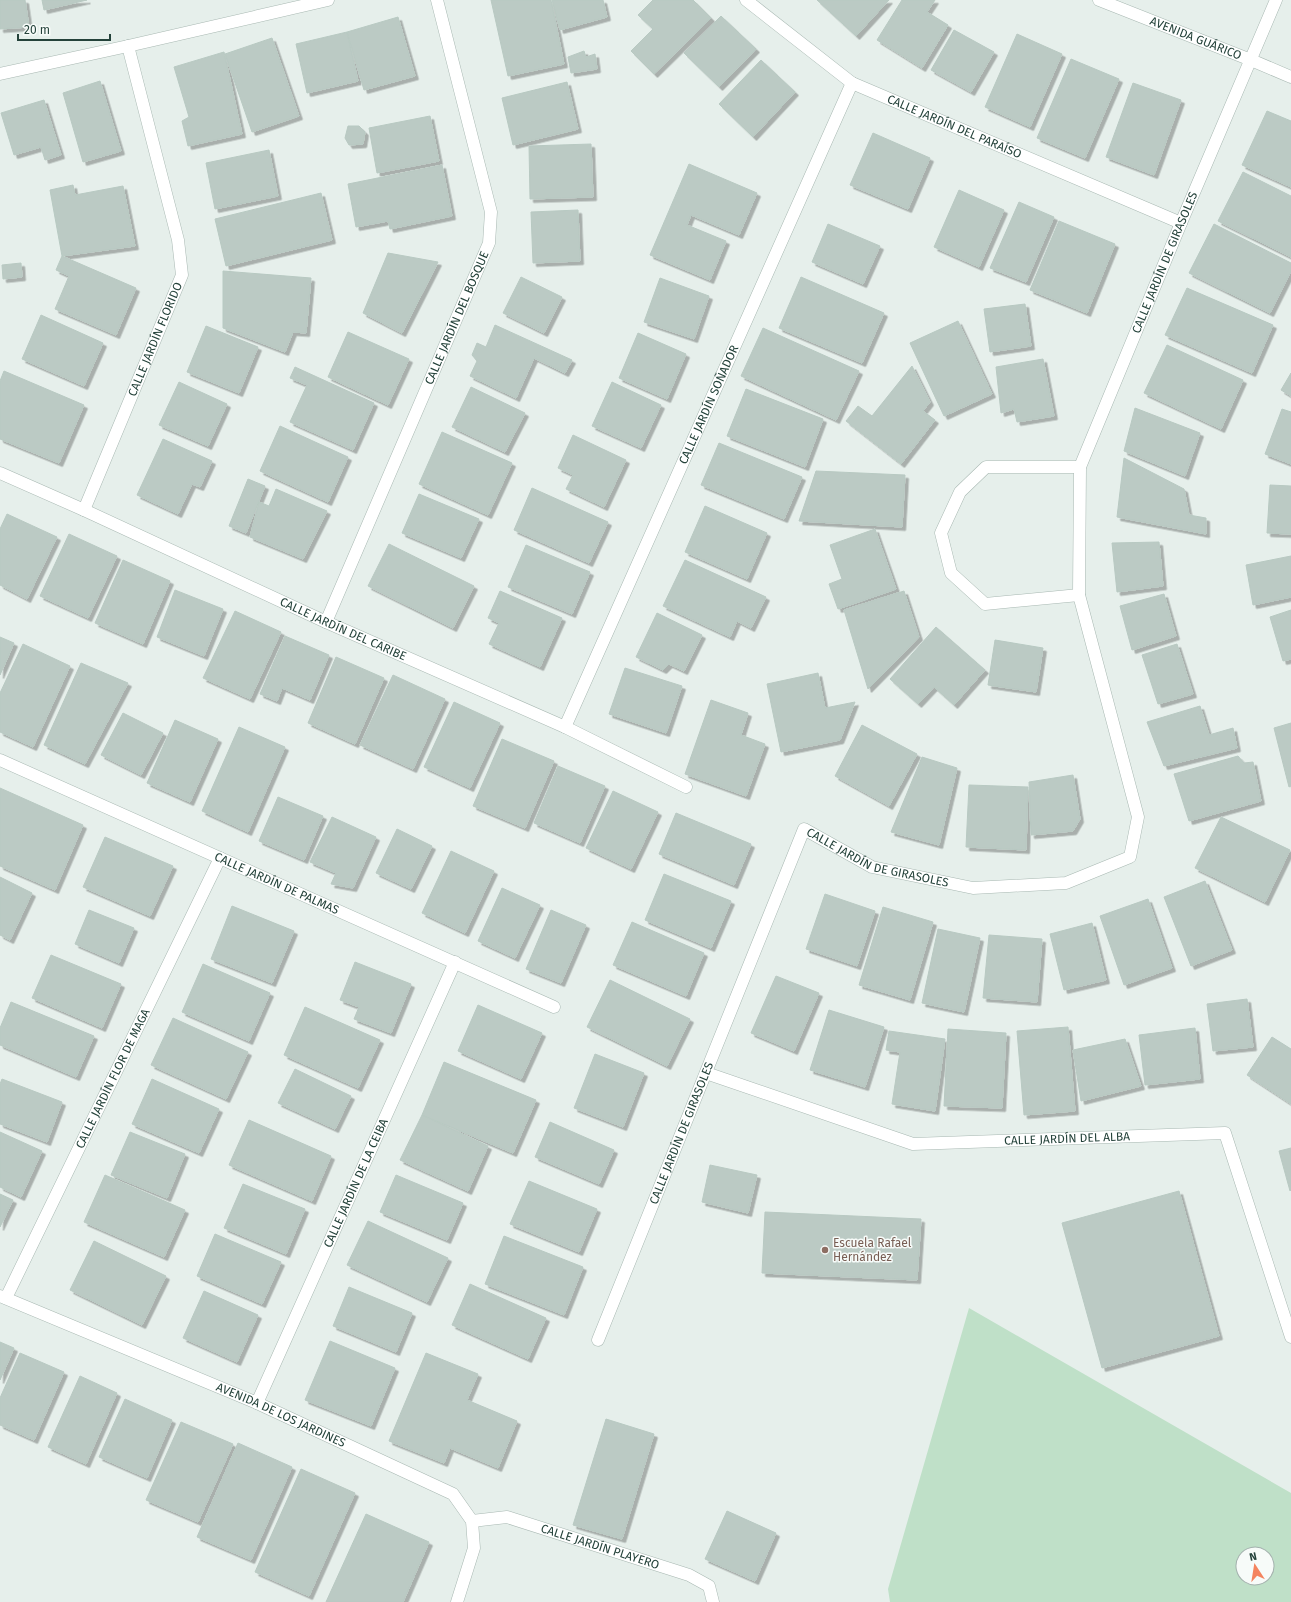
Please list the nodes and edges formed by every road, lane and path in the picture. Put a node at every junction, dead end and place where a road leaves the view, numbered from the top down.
1 (328, 0) edge
2 (437, 0) edge
3 (746, 0) edge
4 (1099, 0) edge
5 (1276, 0) edge
6 (128, 46) junction
7 (1251, 60) junction
8 (0, 74) edge
9 (1291, 77) edge
10 (852, 83) junction
11 (1181, 223) junction
12 (1080, 467) junction
13 (0, 473) edge
14 (84, 510) junction
15 (1079, 595) junction
16 (326, 622) junction
17 (566, 727) junction
18 (0, 760) edge
19 (686, 787) dead end
20 (220, 858) junction
21 (455, 962) junction
22 (554, 1007) dead end
23 (706, 1073) junction
24 (3, 1297) edge
25 (1291, 1337) edge
26 (598, 1340) dead end
27 (257, 1403) junction
28 (472, 1521) junction
29 (457, 1602) edge
30 (712, 1602) edge

1 - 6 street
2 - 16 street, CALLE JARDÍN DEL BOSQUE
3 - 10 street, CALLE JARDÍN DEL PARAÍSO
4 - 7 street, AVENIDA GUÁRICO
5 - 7 street, CALLE JARDÍN DE GIRASOLES
6 - 8 street
6 - 14 street, CALLE JARDÍN FLORIDO
7 - 9 street, AVENIDA GUÁRICO
7 - 11 street, CALLE JARDÍN DE GIRASOLES
10 - 11 street, CALLE JARDÍN DEL PARAÍSO
10 - 17 street, CALLE JARDÍN SOÑADOR
11 - 12 street, CALLE JARDÍN DE GIRASOLES
12 - 15 street, CALLE JARDÍN DE GIRASOLES
12 - 15 street
13 - 14 street, CALLE JARDÍN DEL CARIBE
14 - 16 street, CALLE JARDÍN DEL CARIBE
15 - 23 street, CALLE JARDÍN DE GIRASOLES
16 - 17 street, CALLE JARDÍN DEL CARIBE
17 - 19 street, CALLE JARDÍN DEL CARIBE
18 - 20 street, CALLE JARDÍN DE PALMAS
20 - 21 street, CALLE JARDÍN DE PALMAS
20 - 24 street, CALLE JARDÍN FLOR DE MAGA
21 - 22 street, CALLE JARDÍN DE PALMAS
21 - 27 street, CALLE JARDÍN DE LA CEIBA
23 - 25 street, CALLE JARDÍN DEL ALBA
23 - 26 street, CALLE JARDÍN DE GIRASOLES
24 - 27 street, AVENIDA DE LOS JARDINES
27 - 28 street, AVENIDA DE LOS JARDINES
28 - 29 street
28 - 30 street, CALLE JARDÍN PLAYERO

